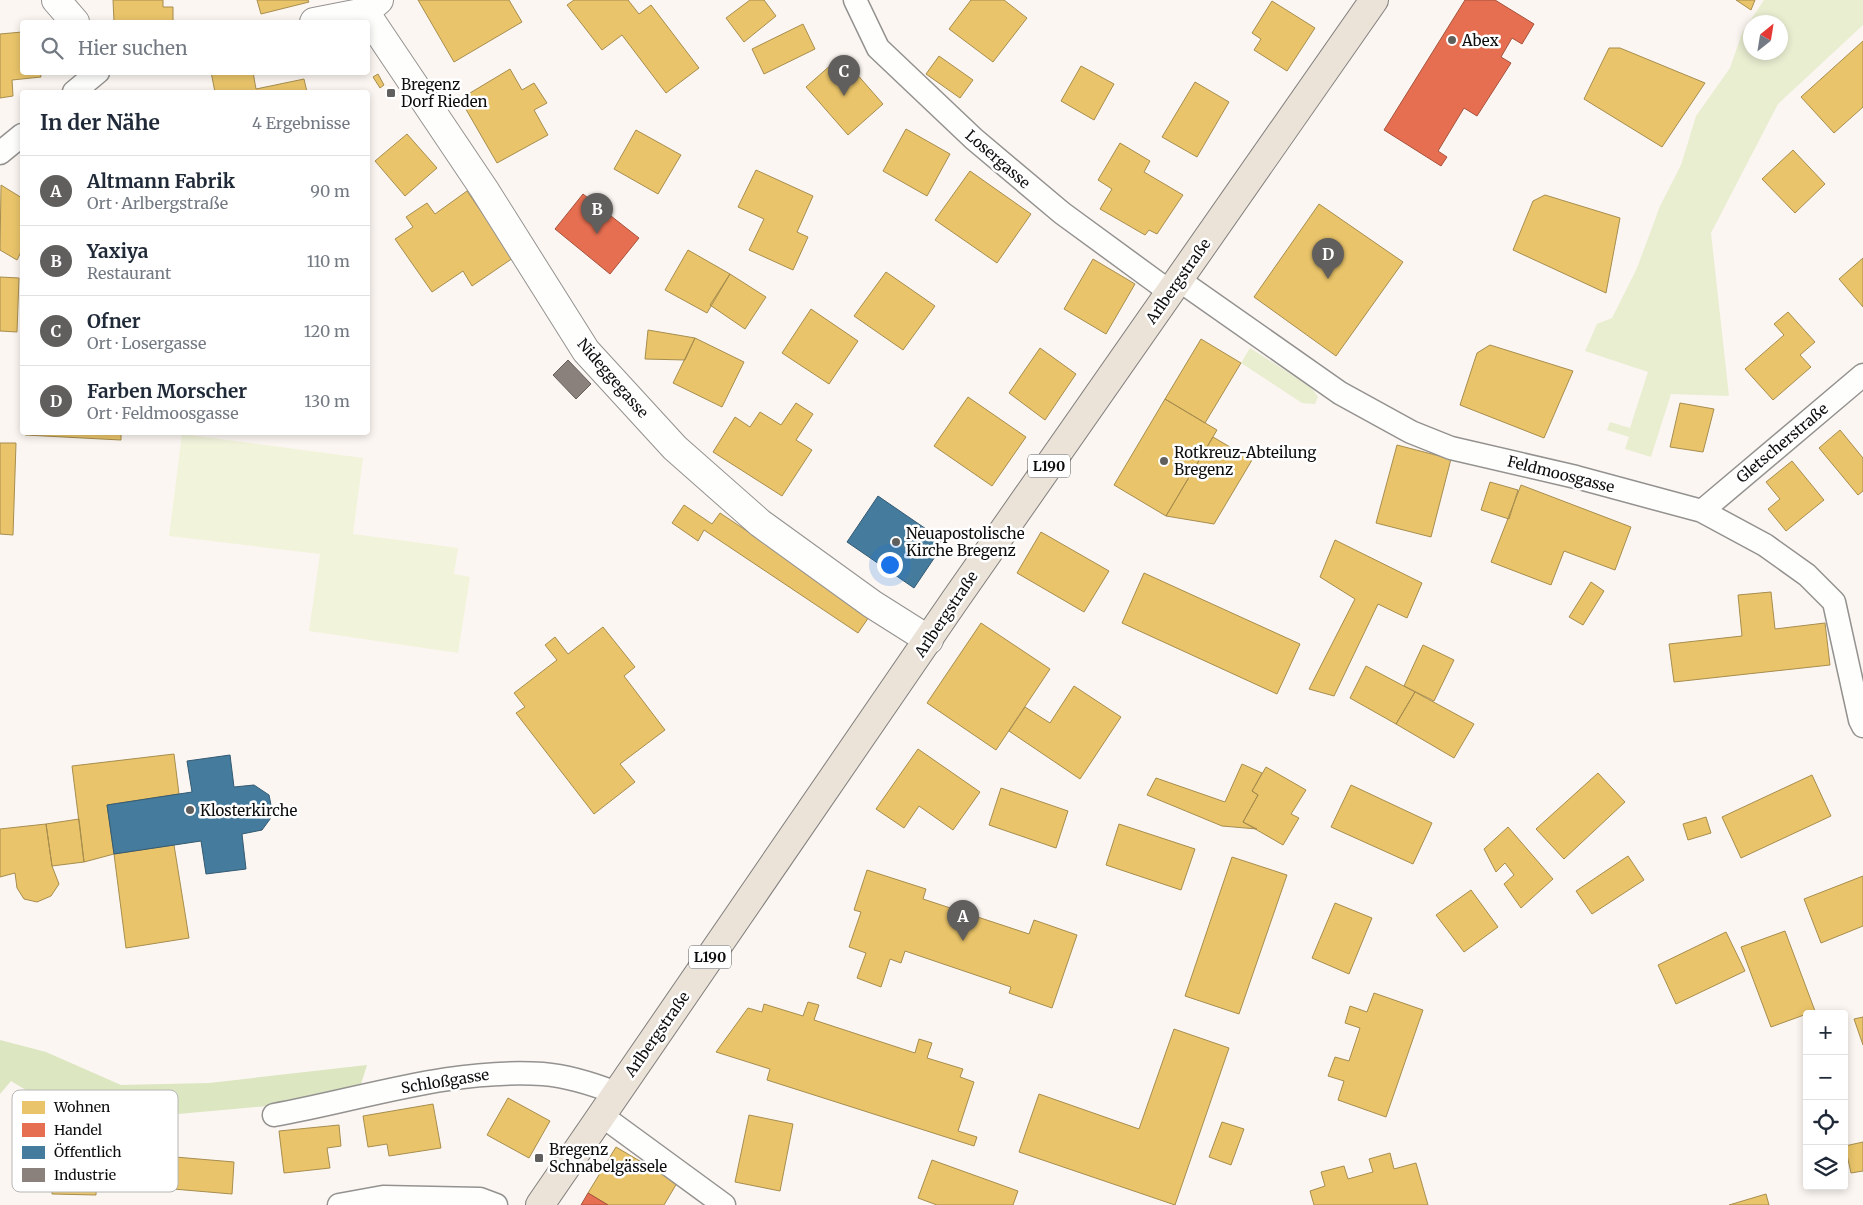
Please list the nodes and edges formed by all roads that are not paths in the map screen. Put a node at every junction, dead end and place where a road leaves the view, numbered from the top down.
1 (56, 0) edge
2 (855, 0) edge
3 (1374, 0) edge
4 (372, 6) edge
5 (73, 20) edge
6 (321, 20) edge
7 (94, 75) edge
8 (76, 90) edge
9 (20, 137) edge
10 (0, 153) edge
11 (1174, 286) junction
12 (1863, 374) edge
13 (1702, 511) junction
14 (929, 640) junction
15 (1863, 726) edge
16 (616, 1093) junction
17 (274, 1114) dead end
18 (601, 1115) junction
19 (339, 1205) edge
20 (496, 1205) edge
21 (540, 1205) edge
22 (724, 1205) edge

1 - 5 street
2 - 11 street, Losergasse
3 - 11 main road, Arlbergstraße / L190
4 - 6 street
4 - 14 street, Nideggegasse
7 - 8 street
9 - 10 street
11 - 13 street, Feldmoosgasse
11 - 14 main road, Arlbergstraße / L190
12 - 13 street, Gletscherstraße
13 - 15 street, Feldmoosgasse
14 - 16 main road, Arlbergstraße / L190
16 - 17 street, Schloßgasse
16 - 18 main road, Arlbergstraße / L190
18 - 21 main road, Arlbergstraße / L190
18 - 22 street
19 - 20 street

